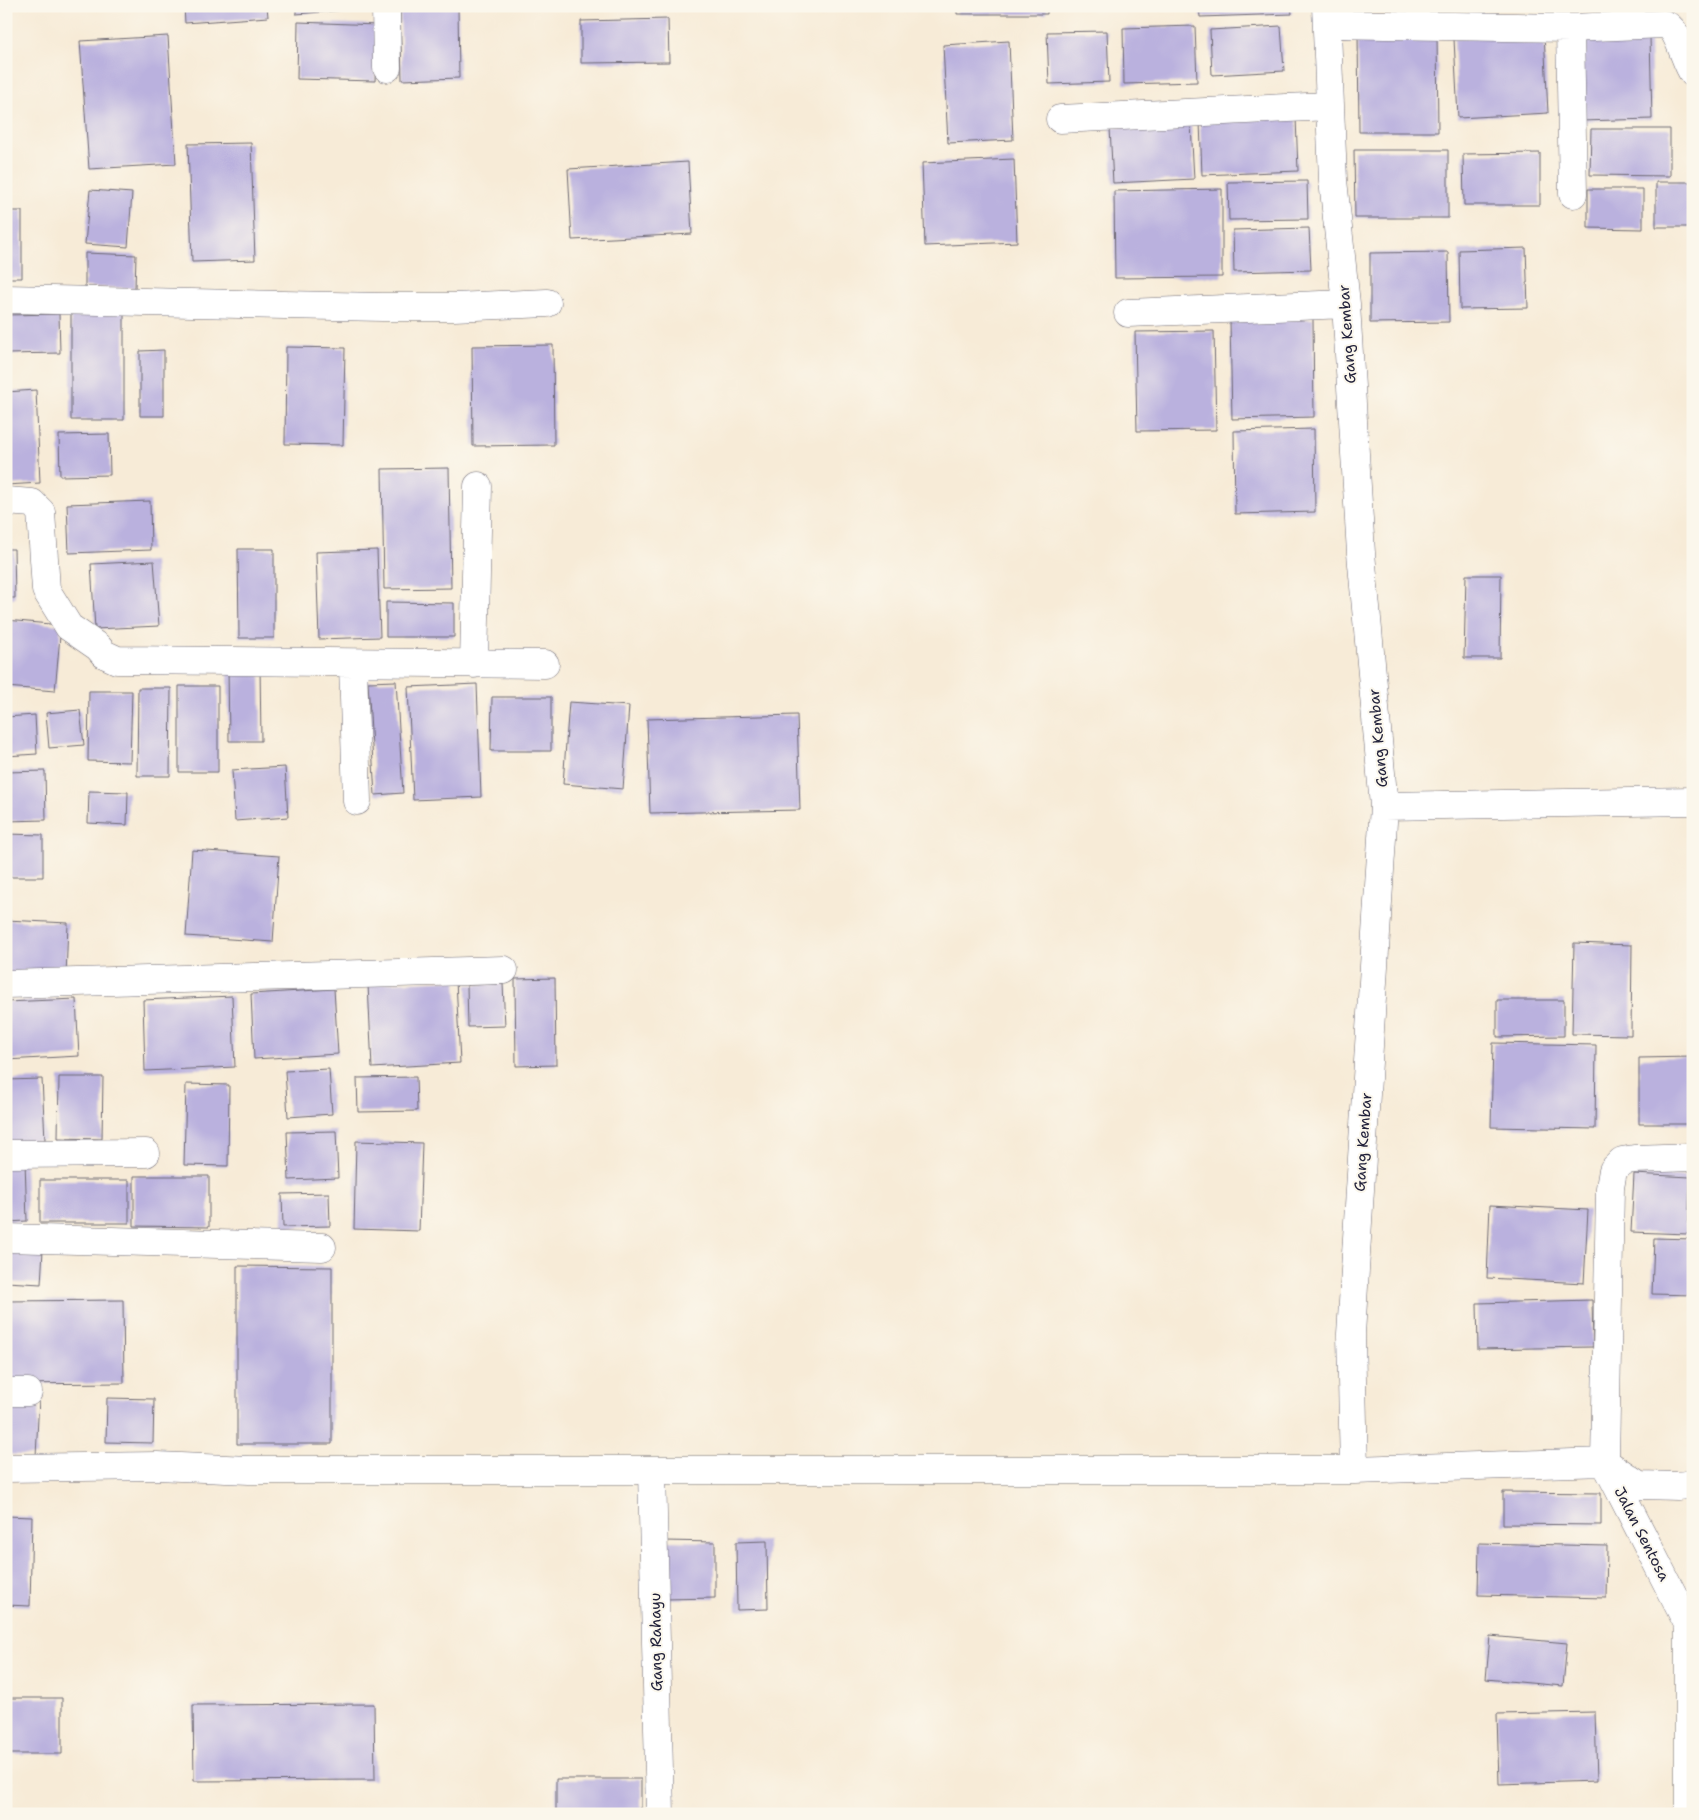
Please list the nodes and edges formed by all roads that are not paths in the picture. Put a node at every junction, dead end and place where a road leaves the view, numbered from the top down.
1 (386, 6) edge
2 (1326, 15) edge
3 (1570, 28) junction
4 (387, 68) dead end
5 (1693, 73) edge
6 (1329, 106) junction
7 (1060, 119) dead end
8 (1573, 194) dead end
9 (6, 299) edge
10 (547, 303) dead end
11 (1346, 304) junction
12 (1128, 313) dead end
13 (478, 486) dead end
14 (6, 501) edge
15 (353, 663) junction
16 (474, 664) junction
17 (545, 664) dead end
18 (357, 801) dead end
19 (1693, 801) edge
20 (1384, 806) junction
21 (504, 970) dead end
22 (6, 984) edge
23 (6, 1154) edge
24 (146, 1154) dead end
25 (1693, 1157) edge
26 (6, 1238) edge
27 (322, 1247) dead end
28 (1605, 1462) junction
29 (6, 1468) edge
30 (1354, 1470) junction
31 (652, 1471) junction
32 (1693, 1484) edge
33 (1693, 1594) edge
34 (1689, 1626) junction
35 (660, 1814) edge
36 (1689, 1814) edge

1 - 4 street
2 - 3 street
2 - 6 street, Gang Kembar
3 - 5 street
3 - 8 street
6 - 7 street
6 - 11 street, Gang Kembar
9 - 10 street
11 - 12 street
11 - 20 street, Gang Kembar
13 - 16 street
14 - 15 street
15 - 16 street
15 - 18 street
16 - 17 street
19 - 20 street
20 - 30 street, Gang Kembar
21 - 22 street
23 - 24 street
25 - 28 street
26 - 27 street
28 - 30 street
28 - 32 street
28 - 34 street, Jalan Sentosa
29 - 31 street
30 - 31 street
31 - 35 street, Gang Rahayu
33 - 34 street
34 - 36 street, Jalan Sentosa

